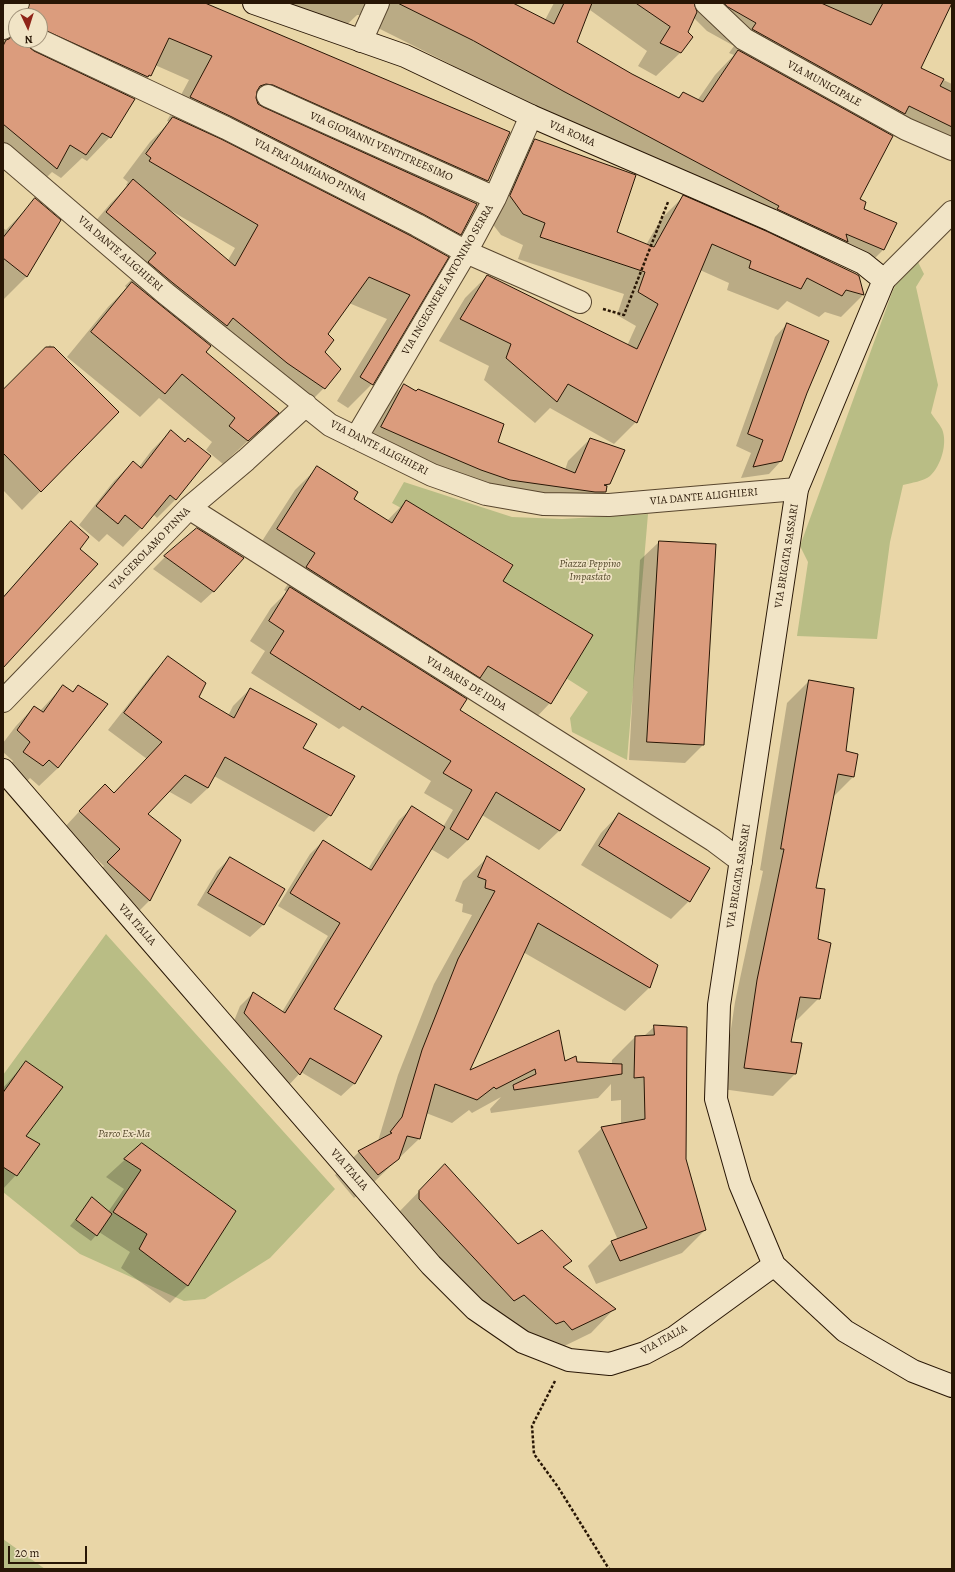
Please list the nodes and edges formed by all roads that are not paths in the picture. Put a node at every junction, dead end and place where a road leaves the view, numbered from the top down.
1 (18, 3) edge
2 (254, 3) edge
3 (378, 3) edge
4 (706, 3) edge
5 (7, 26) edge
6 (361, 41) junction
7 (48, 45) edge
8 (268, 96) dead end
9 (531, 116) junction
10 (952, 149) edge
11 (3, 154) edge
12 (495, 198) junction
13 (952, 212) edge
14 (466, 252) junction
15 (884, 280) junction
16 (580, 302) road end
17 (306, 405) junction
18 (356, 438) junction
19 (797, 489) junction
20 (188, 508) junction
21 (3, 701) edge
22 (3, 770) edge
23 (741, 861) junction
24 (774, 1265) junction
25 (952, 1386) edge

1 - 5 street
2 - 6 street, VIA ROMA
3 - 6 street
4 - 10 street, VIA MUNICIPALE
6 - 9 street, VIA ROMA
7 - 14 street, VIA FRA' DAMIANO PINNA
8 - 12 street, VIA GIOVANNI VENTITREESIMO
9 - 12 street, VIA INGEGNERE ANTONINO SERRA
9 - 15 street, VIA ROMA
11 - 17 street, VIA DANTE ALIGHIERI
12 - 14 street, VIA INGEGNERE ANTONINO SERRA
13 - 15 street
14 - 16 street, VIA FRA' DAMIANO PINNA
14 - 18 street, VIA INGEGNERE ANTONINO SERRA
15 - 19 street, VIA BRIGATA SASSARI
17 - 18 street, VIA DANTE ALIGHIERI
17 - 20 street, VIA GEROLAMO PINNA
18 - 19 street, VIA DANTE ALIGHIERI
19 - 23 street, VIA BRIGATA SASSARI
20 - 21 street, VIA GEROLAMO PINNA
20 - 23 street, VIA PARIS DE IDDA
22 - 24 street, VIA ITALIA
23 - 24 street, VIA BRIGATA SASSARI
24 - 25 street, VIA BRIGATA SASSARI

